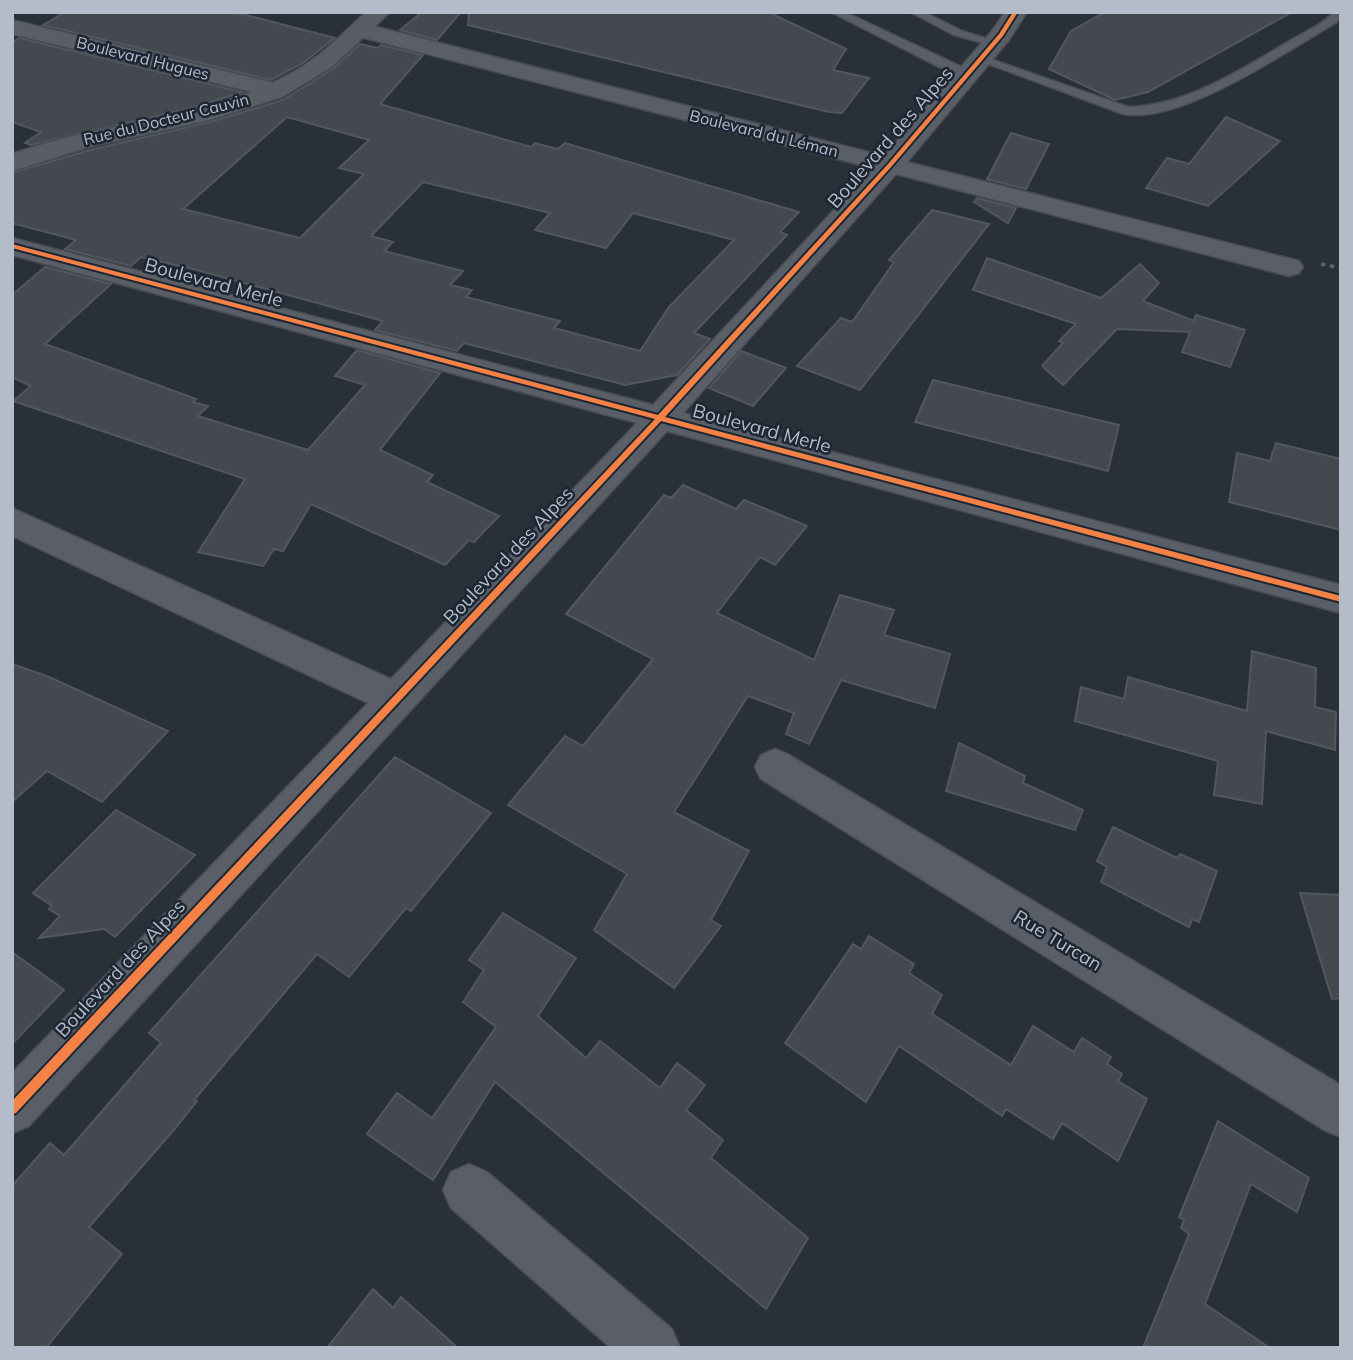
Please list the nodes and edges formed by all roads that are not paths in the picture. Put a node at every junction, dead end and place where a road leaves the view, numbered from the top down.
1 (836, 12) edge
2 (915, 12) edge
3 (1016, 12) edge
4 (1340, 12) edge
5 (370, 21) edge
6 (12, 27) edge
7 (982, 58) junction
8 (274, 90) junction
9 (12, 163) edge
10 (890, 165) junction
11 (12, 246) edge
12 (1289, 267) dead end
13 (659, 419) junction
14 (12, 521) edge
15 (1341, 599) edge
16 (397, 699) junction
17 (775, 767) dead end
18 (12, 1110) edge
19 (1341, 1113) edge
20 (469, 1190) dead end
21 (653, 1348) edge

1 - 7 lane
2 - 7 lane
3 - 7 street, Boulevard des Alpes
4 - 7 lane
5 - 8 street, Rue du Docteur Cauvin
5 - 10 street, Boulevard du Léman
6 - 8 street, Boulevard Hugues
7 - 10 street, Boulevard des Alpes
8 - 9 street, Rue du Docteur Cauvin
10 - 12 street, Boulevard du Léman
10 - 13 street, Boulevard des Alpes
11 - 13 street, Boulevard Merle
13 - 15 street, Boulevard Merle
13 - 16 street, Boulevard des Alpes
14 - 16 street
16 - 18 street, Boulevard des Alpes
17 - 19 street, Rue Turcan
20 - 21 street

